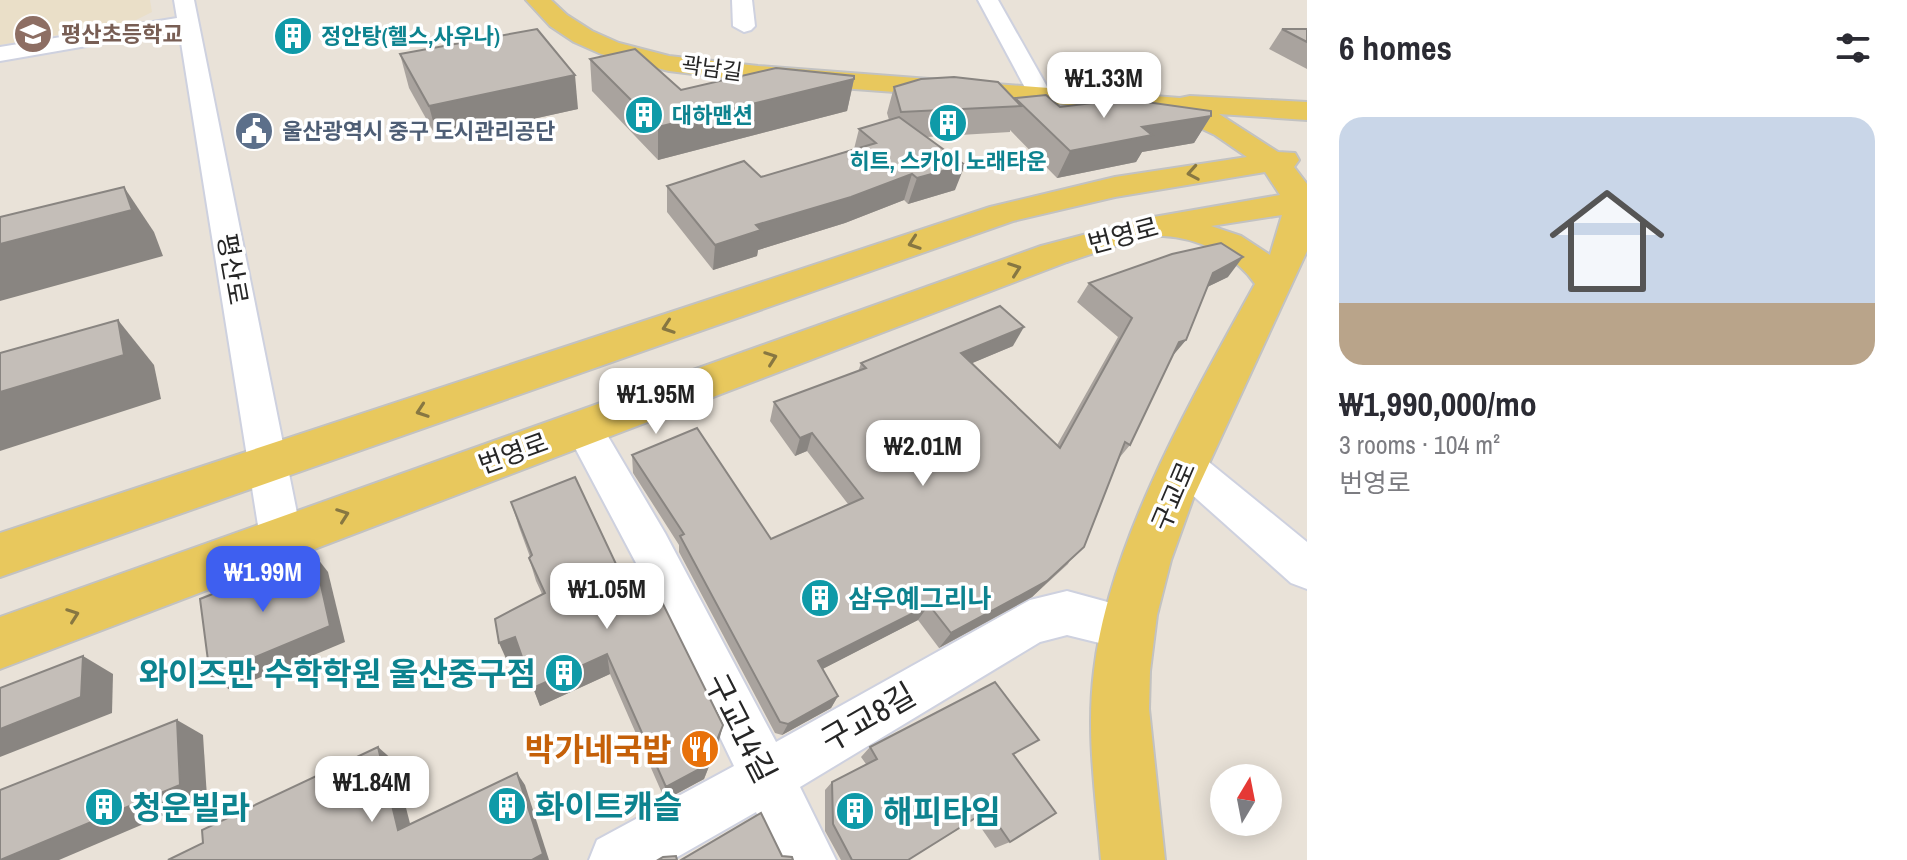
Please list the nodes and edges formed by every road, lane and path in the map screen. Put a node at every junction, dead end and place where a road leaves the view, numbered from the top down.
1 (538, 0) edge
2 (742, 0) edge
3 (988, 0) edge
4 (186, 11) edge
5 (744, 26) dead end
6 (0, 54) edge
7 (1038, 92) junction
8 (1149, 101) junction
9 (1307, 111) edge
10 (1288, 159) edge
11 (1304, 205) edge
12 (1156, 225) junction
13 (1273, 283) junction
14 (583, 427) junction
15 (268, 463) junction
16 (1185, 465) junction
17 (281, 538) junction
18 (0, 555) edge
19 (1307, 569) edge
20 (1128, 628) junction
21 (0, 643) edge
22 (765, 778) junction
23 (617, 860) edge
24 (808, 860) edge
25 (1133, 860) edge

1 - 7 main road, 곽남길
2 - 5 street
3 - 7 street
4 - 6 street
4 - 15 street, 평산로
7 - 8 main road, 곽남길
8 - 9 main road
8 - 10 main road, 곽남길
10 - 11 main road
10 -> 15 main road, 번영로
11 - 12 main road, 번영로
11 - 13 main road, 구교로
12 - 13 main road
14 -> 12 main road, 번영로
13 - 16 main road, 구교로
17 -> 14 main road, 번영로
14 - 22 street, 구교14길
15 - 17 street, 평산로
15 - 18 main road, 번영로
16 - 19 street
16 - 20 main road, 구교로
21 -> 17 main road, 번영로
20 - 22 street, 구교8길
20 - 25 main road, 구교로
22 - 23 street, 구교8길
22 - 24 street, 구교14길

